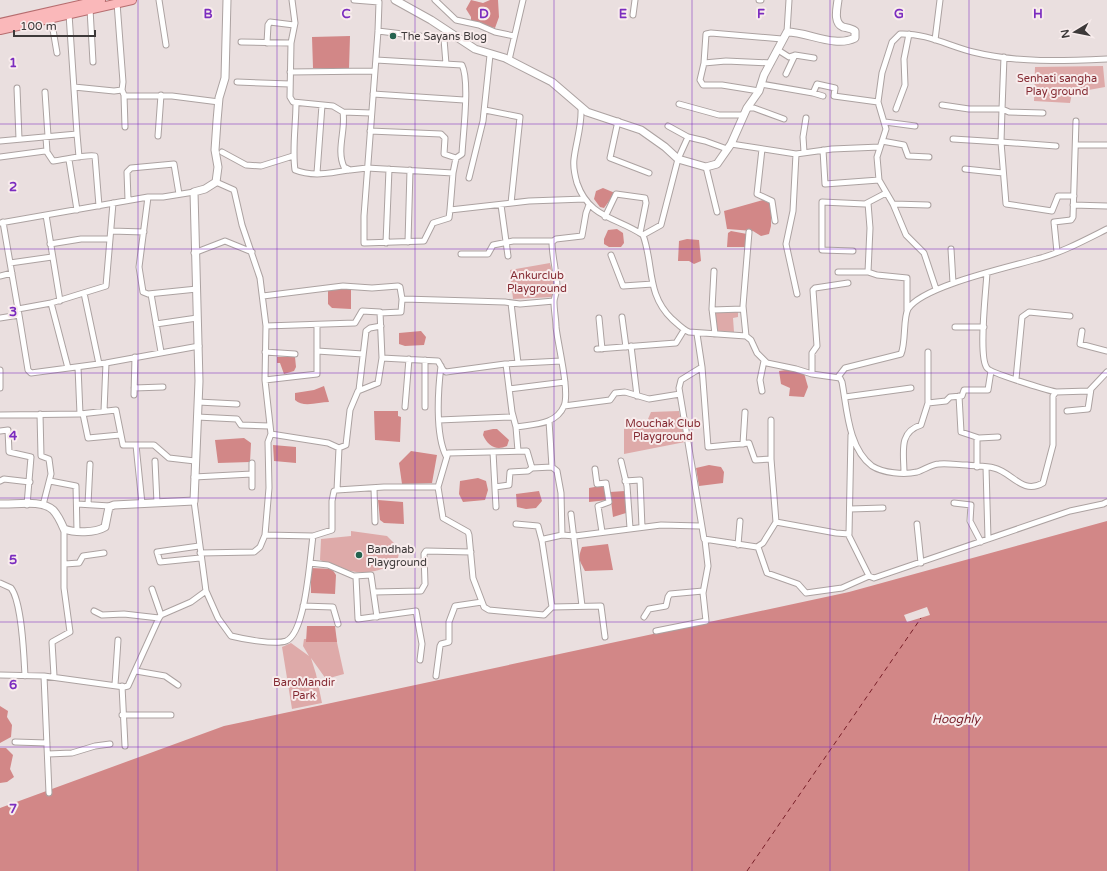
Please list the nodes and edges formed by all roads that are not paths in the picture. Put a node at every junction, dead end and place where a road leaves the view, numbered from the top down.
1 (101, 0) edge
2 (132, 0) edge
3 (158, 0) edge
4 (227, 0) edge
5 (292, 0) edge
6 (354, 0) edge
7 (395, 0) edge
8 (435, 0) edge
9 (523, 0) edge
10 (635, 0) edge
11 (789, 0) edge
12 (838, 0) edge
13 (940, 0) edge
14 (117, 3) junction
15 (90, 9) junction
16 (69, 14) junction
17 (633, 15) dead end
18 (51, 18) junction
19 (0, 23) edge
20 (294, 25) junction
21 (0, 30) edge
22 (378, 31) junction
23 (786, 32) junction
24 (909, 34) junction
25 (514, 36) junction
26 (782, 39) junction
27 (935, 40) junction
28 (241, 42) dead end
29 (267, 43) junction
30 (291, 43) junction
31 (166, 45) dead end
32 (778, 50) junction
33 (57, 53) dead end
34 (490, 55) junction
35 (795, 55) junction
36 (1004, 57) junction
37 (814, 58) dead end
38 (1107, 59) edge
39 (376, 60) junction
40 (509, 60) junction
41 (93, 62) dead end
42 (704, 63) junction
43 (771, 63) junction
44 (446, 64) junction
45 (374, 71) junction
46 (290, 72) junction
47 (786, 74) dead end
48 (237, 82) dead end
49 (290, 84) junction
50 (74, 87) junction
51 (17, 88) dead end
52 (760, 88) junction
53 (44, 92) dead end
54 (123, 92) junction
55 (813, 93) junction
56 (373, 94) junction
57 (161, 95) junction
58 (823, 96) dead end
59 (464, 100) junction
60 (219, 102) junction
61 (296, 102) junction
62 (878, 102) junction
63 (679, 104) dead end
64 (322, 105) junction
65 (942, 105) dead end
66 (581, 108) junction
67 (747, 108) junction
68 (896, 109) dead end
69 (1002, 109) junction
70 (485, 110) junction
71 (343, 112) junction
72 (371, 113) junction
73 (1043, 113) dead end
74 (744, 115) junction
75 (806, 118) dead end
76 (784, 119) dead end
77 (1076, 120) dead end
78 (618, 121) junction
79 (885, 122) junction
80 (668, 126) dead end
81 (914, 126) dead end
82 (125, 127) dead end
83 (370, 131) junction
84 (76, 134) junction
85 (158, 136) dead end
86 (47, 137) junction
87 (688, 137) junction
88 (19, 139) junction
89 (953, 139) dead end
90 (0, 141) edge
91 (882, 141) junction
92 (1001, 142) junction
93 (1076, 145) junction
94 (1107, 145) edge
95 (729, 146) junction
96 (1056, 146) dead end
97 (880, 147) junction
98 (762, 149) junction
99 (823, 150) junction
100 (47, 152) junction
101 (222, 152) dead end
102 (804, 152) junction
103 (796, 154) junction
104 (79, 156) junction
105 (293, 156) junction
106 (0, 157) edge
107 (929, 157) dead end
108 (456, 158) junction
109 (69, 160) junction
110 (678, 160) junction
111 (706, 167) junction
112 (367, 168) junction
113 (389, 169) junction
114 (965, 169) dead end
115 (350, 170) junction
116 (410, 170) junction
117 (318, 173) junction
118 (453, 173) junction
119 (649, 173) dead end
120 (1003, 173) junction
121 (469, 178) dead end
122 (879, 180) junction
123 (216, 182) junction
124 (194, 192) junction
125 (886, 193) junction
126 (179, 194) junction
127 (1074, 196) junction
128 (148, 197) junction
129 (585, 199) junction
130 (128, 200) junction
131 (113, 203) junction
132 (511, 203) junction
133 (868, 203) junction
134 (500, 204) junction
135 (893, 204) junction
136 (589, 205) junction
137 (928, 205) dead end
138 (1073, 205) junction
139 (99, 206) junction
140 (1107, 206) edge
141 (77, 210) junction
142 (450, 210) junction
143 (716, 212) dead end
144 (46, 216) junction
145 (606, 217) junction
146 (775, 221) dead end
147 (1, 222) edge
148 (1107, 229) edge
149 (111, 231) junction
150 (144, 232) junction
151 (750, 232) dead end
152 (641, 234) junction
153 (110, 239) junction
154 (552, 241) junction
155 (408, 242) junction
156 (506, 242) junction
157 (386, 243) junction
158 (50, 244) junction
159 (951, 249) dead end
160 (853, 251) dead end
161 (252, 252) junction
162 (1057, 252) junction
163 (194, 253) junction
164 (461, 254) dead end
165 (611, 255) dead end
166 (508, 256) dead end
167 (52, 257) junction
168 (10, 263) junction
169 (714, 272) dead end
170 (838, 272) dead end
171 (868, 272) junction
172 (12, 273) junction
173 (987, 273) junction
174 (0, 276) edge
175 (848, 283) dead end
176 (953, 283) junction
177 (653, 284) junction
178 (196, 289) junction
179 (936, 289) junction
180 (84, 293) junction
181 (151, 294) junction
182 (797, 294) dead end
183 (263, 296) junction
184 (402, 299) junction
185 (60, 301) junction
186 (554, 301) junction
187 (51, 303) junction
188 (511, 303) junction
189 (18, 309) junction
190 (743, 309) junction
191 (712, 310) junction
192 (907, 311) junction
193 (380, 313) junction
194 (19, 315) junction
195 (1070, 316) dead end
196 (622, 317) dead end
197 (0, 318) edge
198 (197, 318) junction
199 (599, 318) dead end
200 (156, 324) junction
201 (317, 325) junction
202 (266, 326) junction
203 (381, 326) junction
204 (955, 327) dead end
205 (984, 327) junction
206 (684, 330) junction
207 (1082, 331) dead end
208 (697, 334) junction
209 (714, 334) junction
210 (746, 336) junction
211 (199, 346) junction
212 (628, 346) junction
213 (317, 351) junction
214 (1107, 351) edge
215 (161, 352) junction
216 (265, 352) junction
217 (928, 352) dead end
218 (295, 354) dead end
219 (363, 354) junction
220 (135, 357) junction
221 (382, 358) junction
222 (409, 359) junction
223 (426, 360) junction
224 (561, 361) junction
225 (764, 361) junction
226 (106, 363) junction
227 (518, 363) junction
228 (99, 364) junction
229 (506, 364) junction
230 (441, 365) junction
231 (78, 367) junction
232 (702, 367) junction
233 (68, 368) junction
234 (0, 370) edge
235 (991, 371) junction
236 (1107, 372) edge
237 (812, 374) junction
238 (838, 377) junction
239 (1016, 379) junction
240 (265, 380) junction
241 (565, 382) junction
242 (162, 387) dead end
243 (0, 388) edge
244 (134, 388) junction
245 (911, 388) dead end
246 (509, 389) junction
247 (1091, 389) junction
248 (358, 390) junction
249 (762, 391) dead end
250 (1056, 392) junction
251 (680, 394) junction
252 (134, 396) dead end
253 (637, 396) junction
254 (959, 396) junction
255 (845, 398) junction
256 (198, 402) junction
257 (928, 402) junction
258 (237, 404) dead end
259 (564, 406) junction
260 (405, 407) dead end
261 (425, 407) dead end
262 (104, 411) junction
263 (1067, 411) dead end
264 (745, 412) dead end
265 (40, 414) junction
266 (82, 414) junction
267 (0, 415) edge
268 (198, 417) junction
269 (513, 417) junction
270 (439, 420) junction
271 (771, 420) dead end
272 (549, 421) junction
273 (269, 426) junction
274 (516, 427) junction
275 (0, 431) edge
276 (271, 434) junction
277 (120, 435) junction
278 (851, 435) junction
279 (998, 437) dead end
280 (977, 438) junction
281 (743, 444) junction
282 (136, 445) junction
283 (339, 448) junction
284 (518, 451) junction
285 (493, 452) junction
286 (446, 456) junction
287 (771, 459) junction
288 (155, 461) dead end
289 (195, 461) junction
290 (621, 461) dead end
291 (252, 463) dead end
292 (90, 464) dead end
293 (552, 467) junction
294 (977, 467) junction
295 (986, 467) junction
296 (532, 468) junction
297 (595, 469) dead end
298 (904, 473) junction
299 (252, 474) junction
300 (194, 477) junction
301 (50, 480) junction
302 (0, 481) edge
303 (625, 481) junction
304 (30, 482) junction
305 (495, 486) junction
306 (252, 487) dead end
307 (438, 487) junction
308 (374, 488) junction
309 (336, 490) junction
310 (194, 501) junction
311 (1107, 502) edge
312 (157, 503) junction
313 (954, 503) dead end
314 (0, 504) edge
315 (77, 504) junction
316 (88, 504) junction
317 (142, 504) junction
318 (28, 505) junction
319 (43, 505) junction
320 (110, 506) junction
321 (496, 507) dead end
322 (883, 508) dead end
323 (850, 509) junction
324 (571, 514) dead end
325 (740, 521) dead end
326 (375, 522) dead end
327 (776, 522) junction
328 (516, 524) dead end
329 (917, 524) dead end
330 (700, 526) junction
331 (642, 527) junction
332 (630, 528) junction
333 (64, 529) junction
334 (77, 531) junction
335 (602, 532) junction
336 (848, 534) junction
337 (265, 535) junction
338 (313, 536) junction
339 (562, 536) junction
340 (575, 536) junction
341 (988, 539) junction
342 (705, 540) junction
343 (542, 541) junction
344 (981, 542) junction
345 (738, 545) junction
346 (199, 546) junction
347 (758, 547) junction
348 (471, 552) junction
349 (104, 553) dead end
350 (200, 555) junction
351 (310, 563) junction
352 (921, 563) junction
353 (65, 564) junction
354 (354, 576) junction
355 (869, 576) junction
356 (0, 583) edge
357 (152, 589) dead end
358 (206, 591) junction
359 (703, 591) junction
360 (374, 592) junction
361 (482, 602) junction
362 (303, 606) junction
363 (582, 606) junction
364 (552, 607) junction
365 (94, 611) dead end
366 (377, 616) junction
367 (160, 617) junction
368 (644, 617) dead end
369 (338, 624) dead end
370 (656, 631) dead end
371 (605, 637) dead end
372 (118, 640) dead end
373 (420, 660) dead end
374 (136, 671) junction
375 (0, 675) edge
376 (25, 676) junction
377 (44, 676) junction
378 (54, 676) junction
379 (436, 676) dead end
380 (115, 685) junction
381 (178, 685) dead end
382 (122, 686) junction
383 (122, 715) junction
384 (171, 715) dead end
385 (16, 742) dead end
386 (47, 743) junction
387 (110, 744) dead end
388 (125, 746) dead end
389 (48, 754) junction
390 (49, 793) dead end

1 - 19 main road
2 - 14 main road
3 - 31 street
4 - 60 street
5 - 20 street
6 - 22 street
7 - 34 street
8 - 25 street
9 - 25 street
10 - 17 street
11 - 23 street
12 - 23 street
13 - 27 street
14 - 15 main road
14 - 54 street
15 - 16 main road
15 - 41 street
16 - 18 main road
16 - 50 street
18 - 21 main road
18 - 33 street
20 - 29 street
20 - 30 street
22 - 39 street
22 - 44 street
23 - 26 street
24 - 27 street
24 - 62 street
24 - 68 street
25 - 40 street
26 - 32 street
26 - 42 street
27 - 36 street
28 - 29 street
29 - 30 street
30 - 46 street
32 - 35 street
32 - 43 street
34 - 40 street
34 - 70 street
35 - 37 street
35 - 47 street
36 - 38 street
36 - 69 street
39 - 44 street
39 - 45 street
40 - 66 street
42 - 43 street
42 - 52 street
43 - 52 street
44 - 59 street
45 - 46 street
45 - 56 street
46 - 49 street
48 - 49 street
49 - 61 street
50 - 54 street
50 - 84 street
51 - 88 street
52 - 55 street
52 - 67 street
53 - 86 street
54 - 57 street
54 - 82 street
55 - 58 street
55 - 62 street
56 - 59 street
56 - 72 street
57 - 60 street
57 - 85 street
59 - 108 street
60 - 123 street
61 - 64 street
61 - 105 street
62 - 79 street
63 - 74 street
64 - 71 street
64 - 117 street
65 - 69 street
66 - 78 street
66 - 129 street
67 - 74 street
67 - 76 street
69 - 73 street
69 - 92 street
70 - 121 street
70 - 132 street
71 - 72 street
71 - 115 street
72 - 83 street
74 - 95 street
75 - 102 street
77 - 93 street
78 - 110 street
78 - 119 street
79 - 81 street
79 - 91 street
80 - 87 street
83 - 108 street
83 - 112 street
84 - 86 street
84 - 104 street
86 - 88 street
86 - 100 street
87 - 95 street
87 - 110 street
88 - 90 street
89 - 92 street
91 - 97 street
91 - 107 street
92 - 96 street
92 - 120 street
93 - 94 street
93 - 127 street
95 - 98 street
95 - 111 street
97 - 99 street
97 - 122 street
98 - 103 street
98 - 146 street
99 - 102 street
99 - 122 street
100 - 106 street
100 - 109 street
101 - 105 street
102 - 103 street
103 - 182 street
104 - 109 street
104 - 139 street
105 - 117 street
108 - 118 street
109 - 141 street
110 - 111 street
110 - 152 street
111 - 143 street
112 - 113 street
112 - 115 street
112 - 157 street
113 - 116 street
113 - 157 street
114 - 120 street
115 - 117 street
116 - 118 street
116 - 155 street
118 - 142 street
120 - 127 street
122 - 125 street
123 - 124 street
123 - 161 street
124 - 126 street
124 - 163 street
125 - 133 street
125 - 135 street
126 - 128 street
126 - 130 street
127 - 138 street
128 - 130 street
128 - 150 street
129 - 132 street
129 - 136 street
130 - 131 street
131 - 139 street
131 - 149 street
132 - 134 street
133 - 160 street
133 - 171 street
134 - 142 street
134 - 156 street
135 - 137 street
135 - 179 street
136 - 145 street
136 - 154 street
138 - 140 street
138 - 162 street
139 - 141 street
141 - 144 street
142 - 155 street
144 - 147 street
144 - 158 street
145 - 152 street
145 - 152 street
147 - 168 street
148 - 162 street
149 - 150 street
149 - 153 street
150 - 181 street
151 - 190 street
152 - 177 street
153 - 158 street
153 - 180 street
154 - 156 street
154 - 186 street
155 - 157 street
156 - 164 street
156 - 166 street
158 - 167 street
159 - 176 street
161 - 163 street
161 - 183 street
162 - 173 street
163 - 178 street
165 - 177 street
167 - 168 street
167 - 185 street
168 - 172 street
169 - 191 street
170 - 171 street
171 - 192 street
172 - 174 street
172 - 189 street
173 - 176 street
173 - 205 street
175 - 237 street
176 - 179 street
177 - 206 street
178 - 181 street
178 - 198 street
179 - 192 street
180 - 185 street
180 - 228 street
181 - 200 street
183 - 184 street
183 - 202 street
184 - 188 street
184 - 193 street
185 - 187 street
186 - 188 street
186 - 224 street
187 - 189 street
187 - 233 street
188 - 227 street
189 - 194 street
190 - 191 street
190 - 210 street
191 - 209 street
192 - 238 street
193 - 201 street
193 - 203 street
194 - 197 street
194 - 233 street
195 - 239 street
196 - 212 street
198 - 200 street
198 - 211 street
199 - 212 street
200 - 215 street
201 - 202 street
201 - 213 street
202 - 216 street
203 - 219 street
203 - 221 street
204 - 205 street
205 - 235 street
206 - 208 street
206 - 212 street
207 - 214 street
208 - 209 street
208 - 232 street
209 - 210 street
210 - 225 street
211 - 215 street
211 - 256 street
212 - 253 street
213 - 219 street
213 - 240 street
215 - 220 street
216 - 218 street
216 - 240 street
217 - 257 street
219 - 248 street
220 - 226 street
220 - 244 street
221 - 222 street
221 - 248 street
222 - 223 street
222 - 260 street
223 - 230 street
223 - 261 street
224 - 227 street
224 - 241 street
225 - 237 street
225 - 249 street
226 - 228 street
226 - 262 street
227 - 229 street
228 - 231 street
229 - 230 street
229 - 246 street
230 - 270 street
231 - 233 street
231 - 266 street
232 - 251 street
232 - 281 street
234 - 243 street
235 - 239 street
235 - 254 street
236 - 247 street
237 - 238 street
238 - 255 street
239 - 250 street
240 - 273 street
241 - 246 street
241 - 259 street
242 - 244 street
244 - 252 street
245 - 255 street
246 - 269 street
247 - 250 street
247 - 263 street
248 - 283 street
250 - 295 street
251 - 253 street
251 - 330 street
253 - 259 street
254 - 257 street
254 - 280 street
255 - 278 street
256 - 258 street
256 - 268 street
257 - 298 street
259 - 272 street
262 - 266 street
262 - 277 street
264 - 281 street
265 - 266 street
265 - 267 street
265 - 301 street
266 - 277 street
268 - 273 street
268 - 289 street
269 - 270 street
269 - 274 street
270 - 286 street
271 - 287 street
272 - 274 street
272 - 293 street
273 - 276 street
274 - 284 street
275 - 304 street
276 - 283 street
276 - 337 street
277 - 282 street
278 - 298 street
278 - 323 street
279 - 280 street
280 - 294 street
281 - 287 street
282 - 289 street
282 - 317 street
283 - 309 street
284 - 285 street
284 - 296 street
285 - 286 street
285 - 305 street
286 - 307 street
287 - 327 street
288 - 312 street
289 - 300 street
290 - 303 street
291 - 299 street
292 - 316 street
293 - 296 street
293 - 339 street
294 - 295 street
294 - 298 street
295 - 341 street
296 - 305 street
297 - 335 street
299 - 300 street
299 - 306 street
300 - 310 street
301 - 315 street
301 - 319 street
302 - 304 street
303 - 331 street
303 - 332 street
304 - 318 street
305 - 321 street
307 - 308 street
307 - 348 street
308 - 309 street
308 - 326 street
309 - 338 street
310 - 312 street
310 - 346 street
311 - 341 street
312 - 317 street
313 - 344 street
314 - 318 street
315 - 316 street
315 - 334 street
316 - 320 street
317 - 320 street
318 - 319 street
319 - 333 street
320 - 334 street
322 - 323 street
323 - 336 street
324 - 340 street
325 - 345 street
327 - 336 street
327 - 347 street
328 - 343 street
329 - 352 street
330 - 331 street
330 - 342 street
331 - 332 street
332 - 335 street
333 - 334 street
333 - 353 street
335 - 340 street
336 - 355 street
337 - 338 street
337 - 350 street
338 - 351 street
339 - 340 street
339 - 343 street
340 - 363 street
341 - 344 street
342 - 345 street
342 - 359 street
343 - 364 street
344 - 352 street
345 - 347 street
346 - 350 street
346 - 350 street
347 - 355 street
348 - 360 street
348 - 361 street
349 - 353 street
350 - 358 street
351 - 354 street
351 - 362 street
352 - 355 street
353 - 378 street
354 - 360 street
354 - 366 street
356 - 376 street
357 - 367 street
358 - 362 street
358 - 367 street
359 - 368 street
359 - 370 street
360 - 366 street
361 - 364 street
361 - 379 street
362 - 369 street
363 - 364 street
363 - 371 street
365 - 367 street
366 - 373 street
367 - 374 street
372 - 380 street
374 - 381 street
374 - 382 street
375 - 376 street
376 - 377 street
377 - 378 street
377 - 386 street
378 - 380 street
380 - 382 street
382 - 383 street
383 - 384 street
383 - 388 street
385 - 386 street
386 - 389 street
387 - 389 street
389 - 390 street

